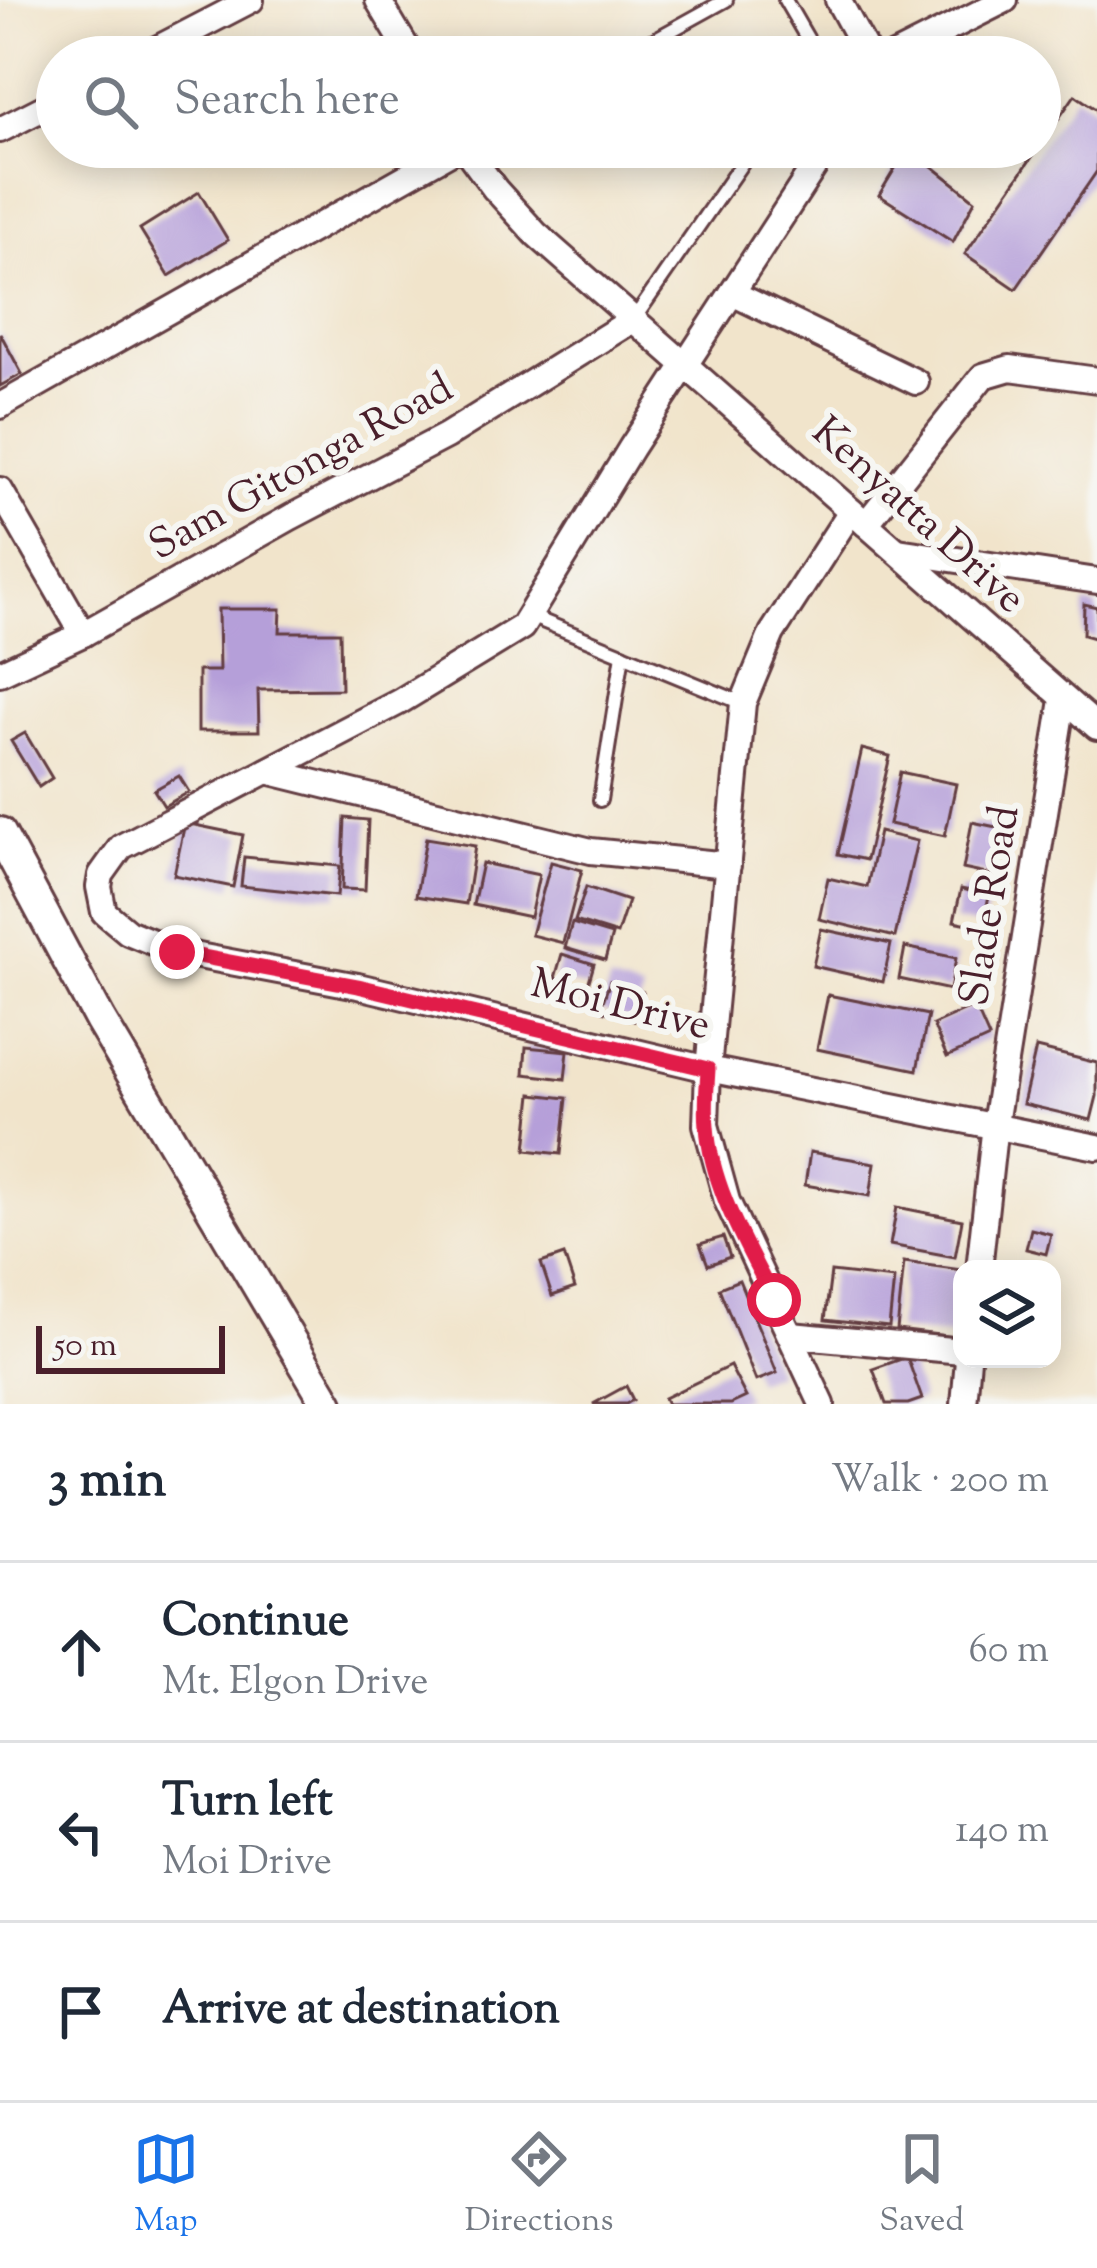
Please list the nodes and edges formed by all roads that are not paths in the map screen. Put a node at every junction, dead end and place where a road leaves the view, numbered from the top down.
1 (251, 0) edge
2 (378, 0) edge
3 (726, 0) edge
4 (785, 0) edge
5 (1005, 0) edge
6 (845, 4) edge
7 (182, 36) edge
8 (399, 36) edge
9 (660, 36) edge
10 (805, 36) edge
11 (859, 36) edge
12 (934, 36) edge
13 (36, 112) edge
14 (0, 130) edge
15 (425, 168) edge
16 (479, 168) edge
17 (738, 168) edge
18 (813, 168) edge
19 (732, 293) junction
20 (634, 319) junction
21 (686, 364) junction
22 (1097, 380) edge
23 (916, 382) dead end
24 (0, 406) edge
25 (0, 490) edge
26 (859, 518) junction
27 (896, 550) junction
28 (1097, 581) edge
29 (530, 616) junction
30 (82, 634) junction
31 (623, 654) junction
32 (0, 673) edge
33 (1063, 700) junction
34 (743, 703) junction
35 (1097, 728) edge
36 (267, 771) junction
37 (600, 800) dead end
38 (0, 832) edge
39 (728, 866) junction
40 (708, 1069) junction
41 (995, 1124) junction
42 (1097, 1147) edge
43 (980, 1260) edge
44 (791, 1335) junction
45 (953, 1350) edge
46 (967, 1368) edge
47 (328, 1404) edge
48 (823, 1404) edge
49 (964, 1404) edge

1 - 7 street
2 - 8 street
3 - 9 lane
4 - 10 lane
5 - 12 street
6 - 11 street
13 - 14 street
15 - 24 street
16 - 20 street, Kenyatta Drive
17 - 20 lane
18 - 19 street
19 - 21 street
19 - 23 street
20 - 21 street, Kenyatta Drive
20 - 30 street, Sam Gitonga Road
21 - 26 street, Kenyatta Drive
21 - 29 street
22 - 26 street
25 - 30 street
26 - 27 street, Kenyatta Drive
26 - 34 street
27 - 28 street
27 - 33 street, Kenyatta Drive
29 - 31 lane
29 - 36 street
30 - 32 street, Sam Gitonga Road
31 - 34 lane
31 - 37 lane
33 - 35 street, Kenyatta Drive
33 - 41 street, Slade Road
34 - 39 street
36 - 39 street
36 - 40 street, Moi Drive
38 - 47 street
39 - 40 street
40 - 41 street, Moi Drive
40 - 44 street
41 - 42 street, Moi Drive
41 - 43 street, Slade Road
44 - 45 street
44 - 48 street
46 - 49 street

